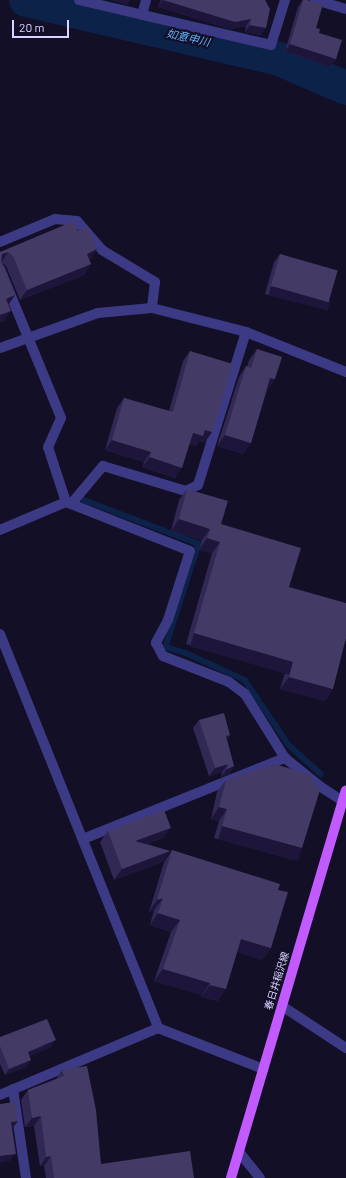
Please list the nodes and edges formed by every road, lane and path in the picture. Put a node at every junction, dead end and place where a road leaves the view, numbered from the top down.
1 (79, 0) edge
2 (146, 0) edge
3 (284, 0) edge
4 (315, 0) edge
5 (346, 9) edge
6 (142, 15) junction
7 (0, 242) edge
8 (0, 269) edge
9 (152, 308) junction
10 (246, 332) junction
11 (28, 336) junction
12 (0, 348) edge
13 (346, 372) edge
14 (68, 503) junction
15 (0, 530) edge
16 (0, 634) edge
17 (286, 758) junction
18 (346, 791) edge
19 (344, 802) edge
20 (83, 840) junction
21 (282, 1006) junction
22 (158, 1028) junction
23 (346, 1048) edge
24 (263, 1069) junction
25 (13, 1089) junction
26 (0, 1095) edge
27 (239, 1152) junction
28 (26, 1178) edge
29 (232, 1178) edge
30 (260, 1178) edge

1 - 6 street
2 - 6 street
3 - 6 street
4 - 5 street
7 - 9 street
8 - 11 street
9 - 10 street
9 - 11 street
10 - 13 street
10 - 14 street
11 - 12 street
11 - 14 street
14 - 15 street
14 - 17 street
16 - 20 street
17 - 19 street
17 - 20 street
18 - 19 main road, 春日井稲沢線
19 - 21 main road, 春日井稲沢線
20 - 22 street
21 - 23 street
21 - 24 main road, 春日井稲沢線
22 - 24 street
22 - 25 street
24 - 27 main road, 春日井稲沢線
25 - 26 street
25 - 28 street
27 - 29 main road, 春日井稲沢線
27 - 30 street

